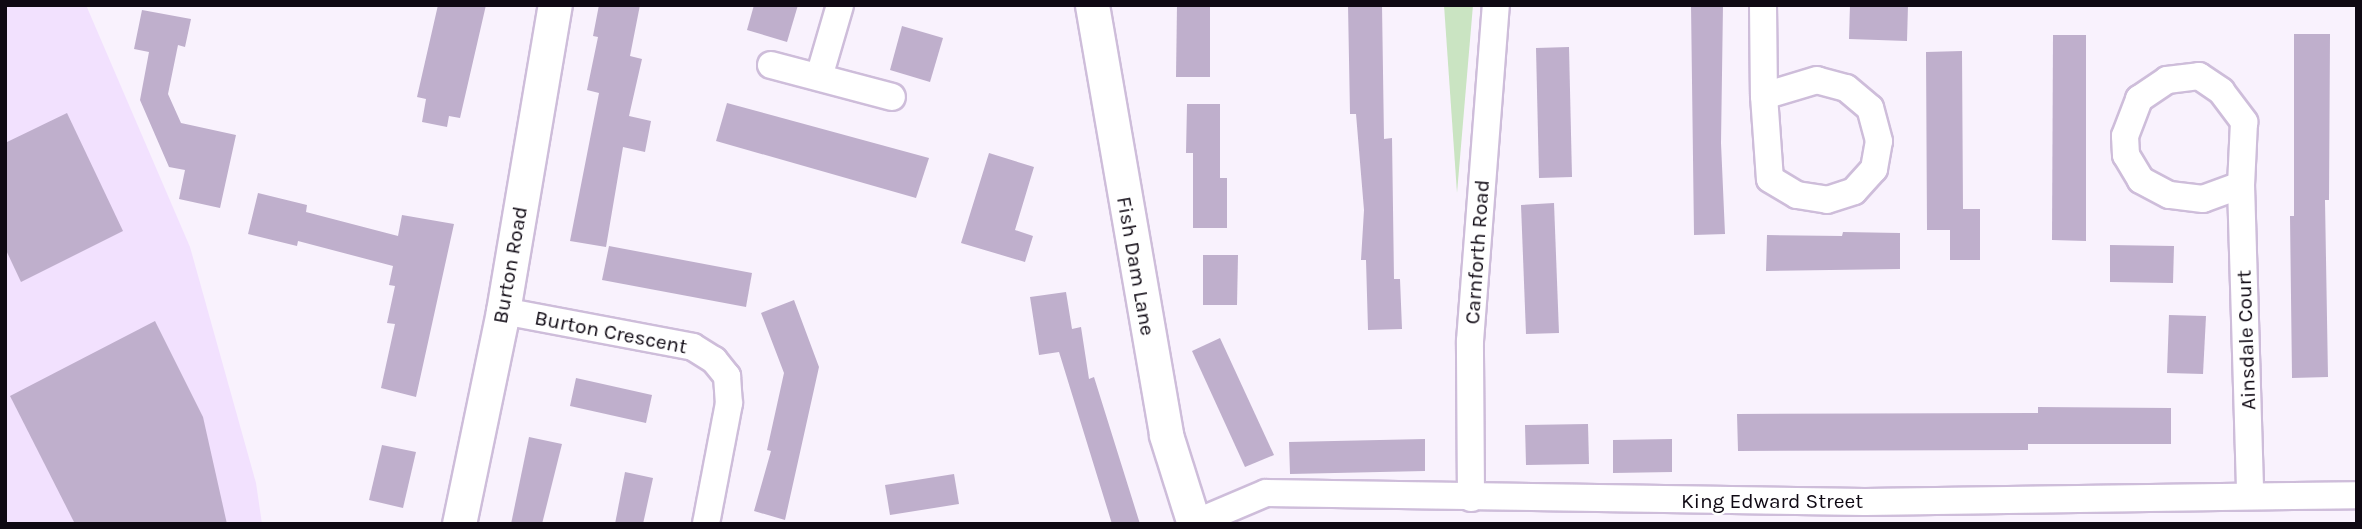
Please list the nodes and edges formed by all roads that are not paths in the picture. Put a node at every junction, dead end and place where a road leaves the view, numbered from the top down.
1 (555, 5) edge
2 (840, 5) edge
3 (1092, 5) edge
4 (1496, 5) edge
5 (1763, 5) edge
6 (771, 65) dead end
7 (819, 77) junction
8 (1764, 96) junction
9 (892, 97) dead end
10 (2241, 185) junction
11 (503, 311) junction
12 (2357, 495) edge
13 (2250, 496) junction
14 (1471, 498) junction
15 (1865, 513) edge
16 (459, 524) edge
17 (706, 524) edge
18 (1194, 524) edge

1 - 11 street, Burton Road
2 - 7 street
3 - 18 street, Fish Dam Lane
4 - 14 street, Carnforth Road
5 - 8 street
6 - 7 street
7 - 9 street
8 - 8 street
10 - 10 street, Ainsdale Court
10 - 13 street, Ainsdale Court
11 - 16 street, Burton Road
11 - 17 street, Burton Crescent
12 - 13 street, King Edward Street
13 - 15 street, King Edward Street
14 - 15 street, King Edward Street
14 - 18 street, King Edward Street

